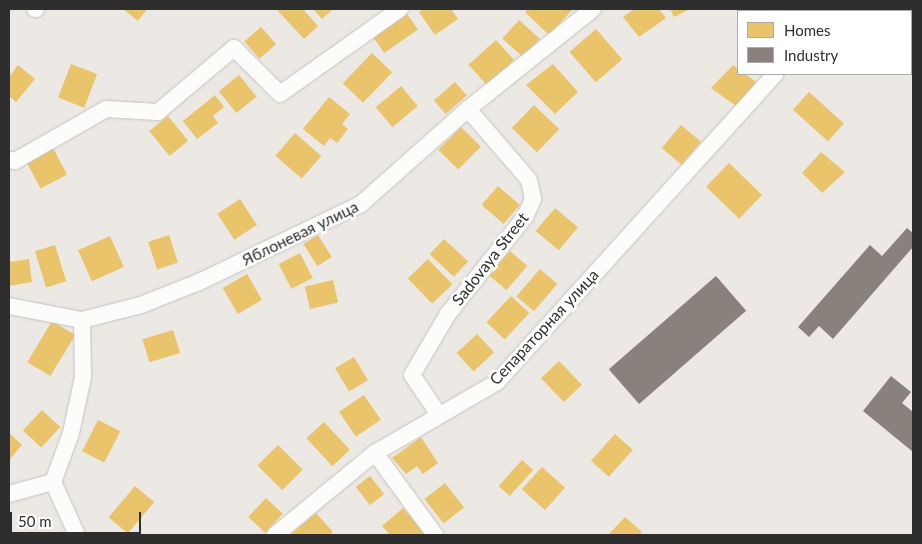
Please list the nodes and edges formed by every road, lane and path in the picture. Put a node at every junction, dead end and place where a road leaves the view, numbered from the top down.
1 (400, 9) edge
2 (593, 9) edge
3 (774, 75) edge
4 (468, 109) junction
5 (9, 160) edge
6 (9, 306) edge
7 (82, 320) junction
8 (439, 415) junction
9 (375, 453) junction
10 (54, 482) junction
11 (9, 494) edge
12 (76, 535) edge
13 (275, 535) edge
14 (435, 535) edge

1 - 5 street
2 - 4 street, Яблоневая улица
3 - 8 street, Сепараторная улица
4 - 7 street, Яблоневая улица
4 - 8 street, Sadovaya Street
6 - 7 street, Яблоневая улица
7 - 10 street
8 - 9 street, Сепараторная улица
9 - 13 street, Сепараторная улица
9 - 14 street
10 - 11 street
10 - 12 street

